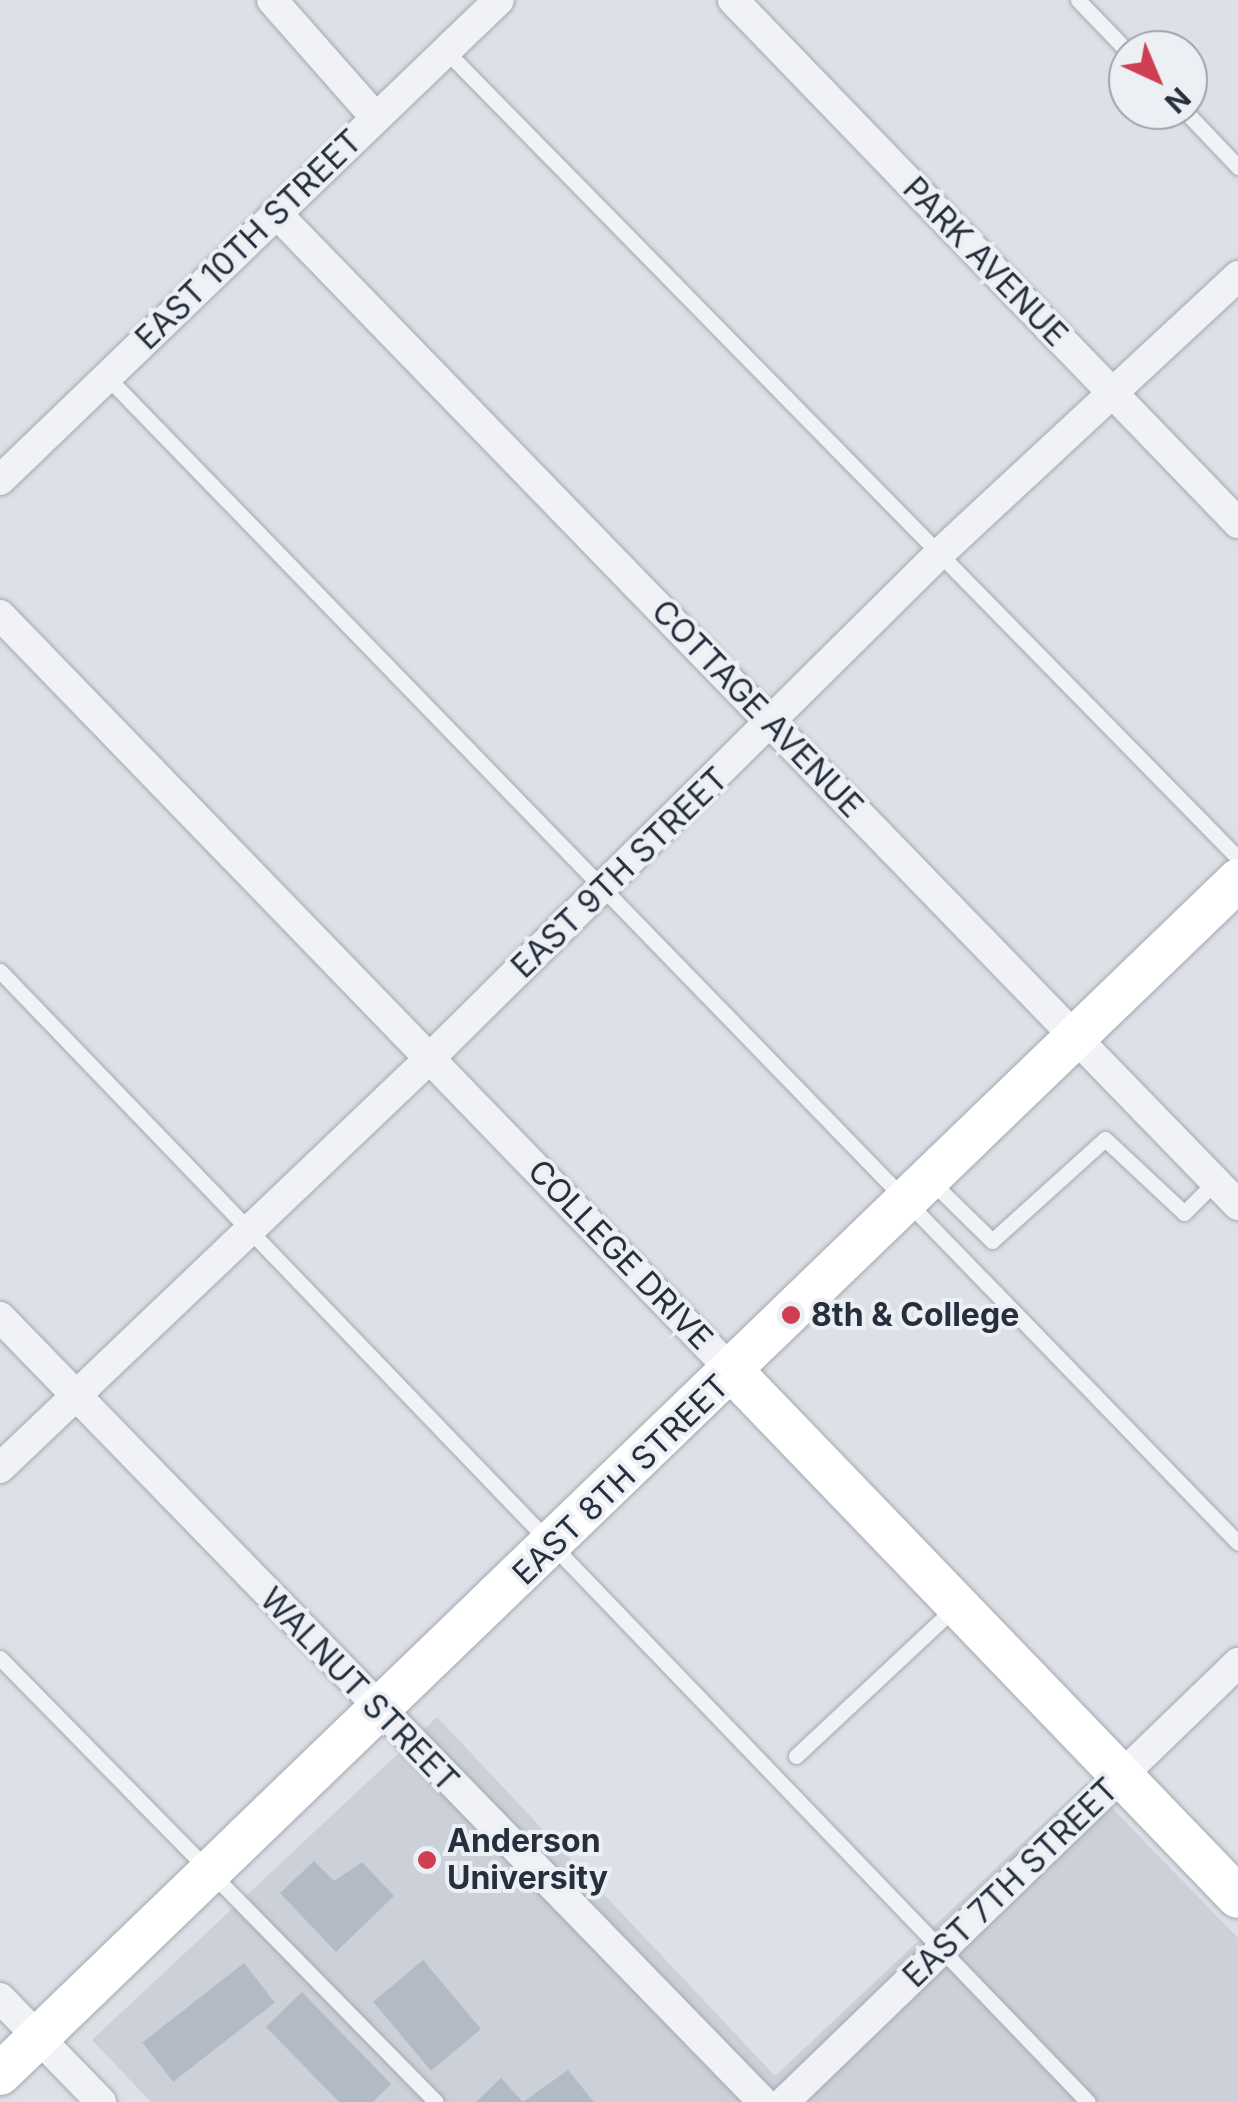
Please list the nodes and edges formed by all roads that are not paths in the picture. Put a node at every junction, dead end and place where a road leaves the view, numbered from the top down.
1 (272, 0) edge
2 (499, 0) edge
3 (733, 0) edge
4 (1078, 0) edge
5 (1108, 31) edge
6 (446, 51) junction
7 (376, 118) junction
8 (1203, 130) edge
9 (1238, 166) edge
10 (276, 213) junction
11 (1238, 276) edge
12 (106, 377) junction
13 (1113, 394) junction
14 (0, 480) edge
15 (1238, 523) edge
16 (938, 555) junction
17 (0, 615) edge
18 (772, 724) junction
19 (1238, 858) edge
20 (1238, 880) edge
21 (603, 889) junction
22 (0, 971) edge
23 (1076, 1038) junction
24 (429, 1059) junction
25 (1216, 1182) junction
26 (918, 1191) junction
27 (1238, 1205) edge
28 (251, 1228) junction
29 (992, 1242) junction
30 (969, 1264) junction
31 (0, 1317) edge
32 (732, 1372) junction
33 (74, 1395) junction
34 (0, 1468) edge
35 (557, 1542) junction
36 (1238, 1542) edge
37 (957, 1605) junction
38 (0, 1658) edge
39 (1238, 1664) edge
40 (380, 1712) junction
41 (796, 1756) dead end
42 (1121, 1776) junction
43 (210, 1874) junction
44 (1238, 1897) edge
45 (943, 1948) junction
46 (0, 1998) edge
47 (38, 2037) junction
48 (1, 2073) edge
49 (100, 2102) edge
50 (436, 2102) edge
51 (763, 2102) edge
52 (784, 2102) edge
53 (1088, 2102) edge

1 - 7 street
2 - 6 street, EAST 10TH STREET
3 - 13 street, PARK AVENUE
4 - 5 lane
6 - 7 street, EAST 10TH STREET
6 - 16 lane
7 - 10 street, EAST 10TH STREET
8 - 9 lane
10 - 12 street, EAST 10TH STREET
10 - 18 street, COTTAGE AVENUE
11 - 13 street, EAST 9TH STREET
12 - 14 street, EAST 10TH STREET
12 - 21 lane
13 - 15 street, PARK AVENUE
13 - 16 street, EAST 9TH STREET
16 - 18 street, EAST 9TH STREET
16 - 19 lane
17 - 24 street, COLLEGE DRIVE
18 - 21 street, EAST 9TH STREET
18 - 23 street, COTTAGE AVENUE
20 - 23 main road, EAST 8TH STREET
21 - 24 street, EAST 9TH STREET
21 - 26 lane
22 - 28 lane
23 - 25 street, COTTAGE AVENUE
23 - 26 main road, EAST 8TH STREET
24 - 28 street, EAST 9TH STREET
24 - 32 street, COLLEGE DRIVE
25 - 27 street, COTTAGE AVENUE
25 - 29 lane
26 - 29 lane
26 - 30 lane
26 - 32 main road, EAST 8TH STREET
28 - 33 street, EAST 9TH STREET
28 - 35 lane
29 - 30 lane
30 - 36 lane
31 - 33 street, WALNUT STREET
32 - 35 main road, EAST 8TH STREET
32 - 37 main road, COLLEGE DRIVE
33 - 34 street, EAST 9TH STREET
33 - 40 street, WALNUT STREET
35 - 40 main road, EAST 8TH STREET
35 - 45 lane
37 - 41 lane
37 - 42 main road, COLLEGE DRIVE
38 - 43 lane
39 - 42 street, EAST 7TH STREET
40 - 43 main road, EAST 8TH STREET
40 - 51 street, WALNUT STREET
42 - 44 main road, COLLEGE DRIVE
42 - 45 street, EAST 7TH STREET
43 - 47 main road, EAST 8TH STREET
43 - 50 lane
45 - 52 street, EAST 7TH STREET
45 - 53 lane
46 - 47 street
47 - 48 main road, EAST 8TH STREET
47 - 49 street

